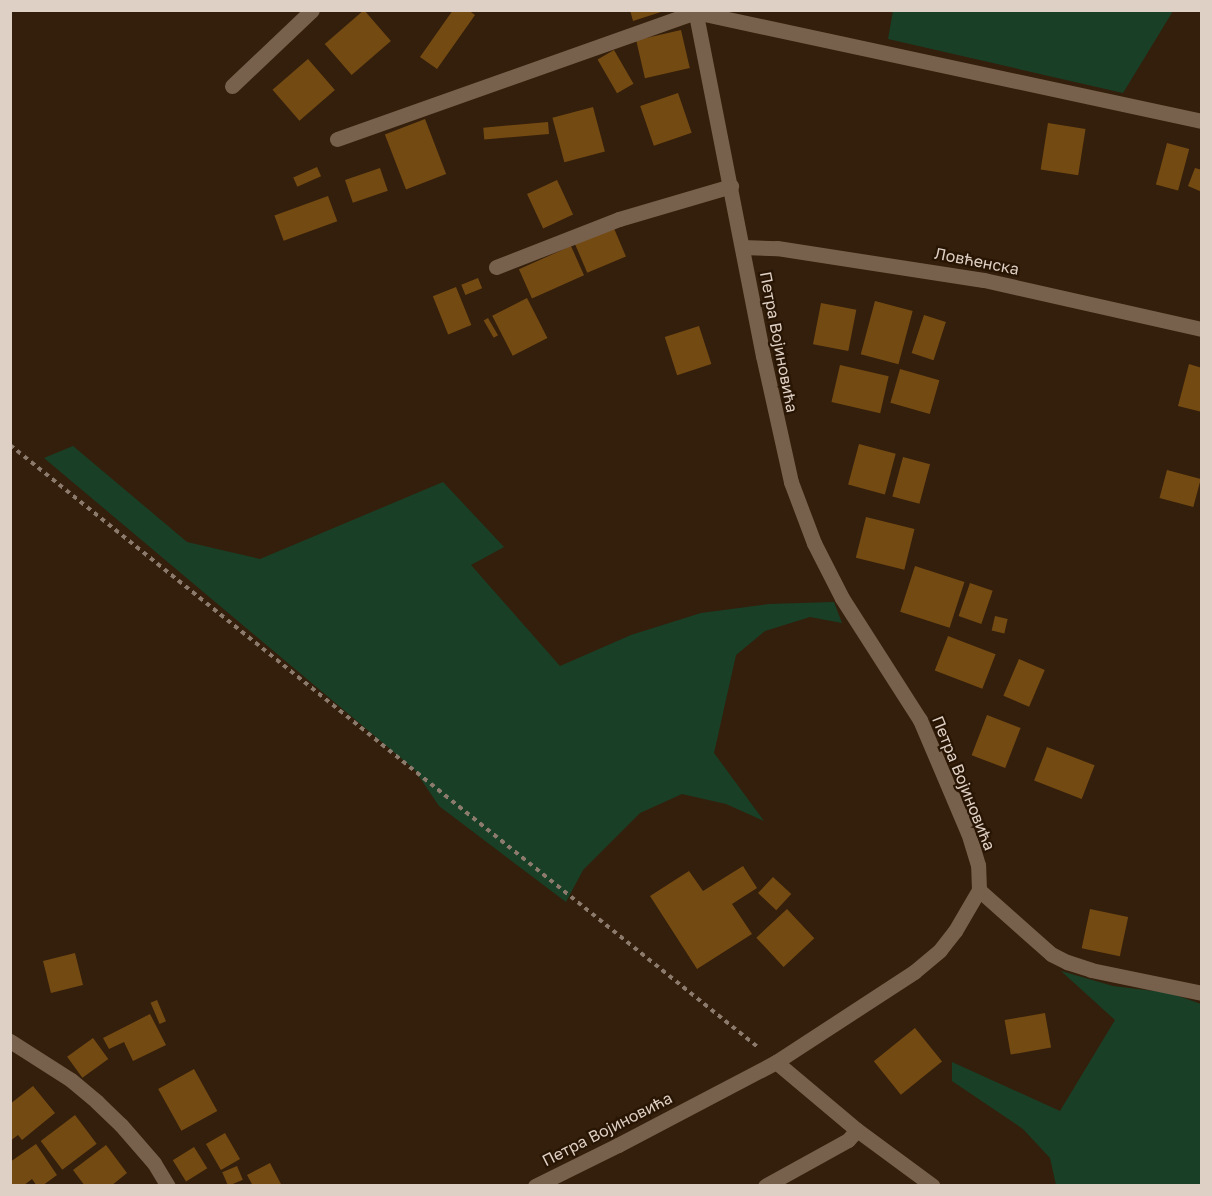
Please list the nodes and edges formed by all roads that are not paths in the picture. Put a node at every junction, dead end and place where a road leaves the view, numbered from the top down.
1 (312, 10) edge
2 (695, 11) edge
3 (231, 86) dead end
4 (1202, 121) edge
5 (337, 139) dead end
6 (731, 186) junction
7 (742, 247) junction
8 (496, 267) dead end
9 (1202, 329) edge
10 (979, 891) junction
11 (1202, 993) edge
12 (10, 1041) edge
13 (776, 1062) junction
14 (857, 1130) junction
15 (168, 1185) edge
16 (535, 1185) edge
17 (765, 1185) edge
18 (933, 1185) edge

1 - 3 street
2 - 4 street
2 - 5 street
2 - 6 street, Петра Војиновића
6 - 7 street, Петра Војиновића
6 - 8 street
7 - 9 street, Ловћенска
7 - 10 street, Петра Војиновића
10 - 11 street
10 - 13 street, Петра Војиновића
12 - 15 street
13 - 14 street
13 - 16 street, Петра Војиновића
14 - 17 street
14 - 18 street

